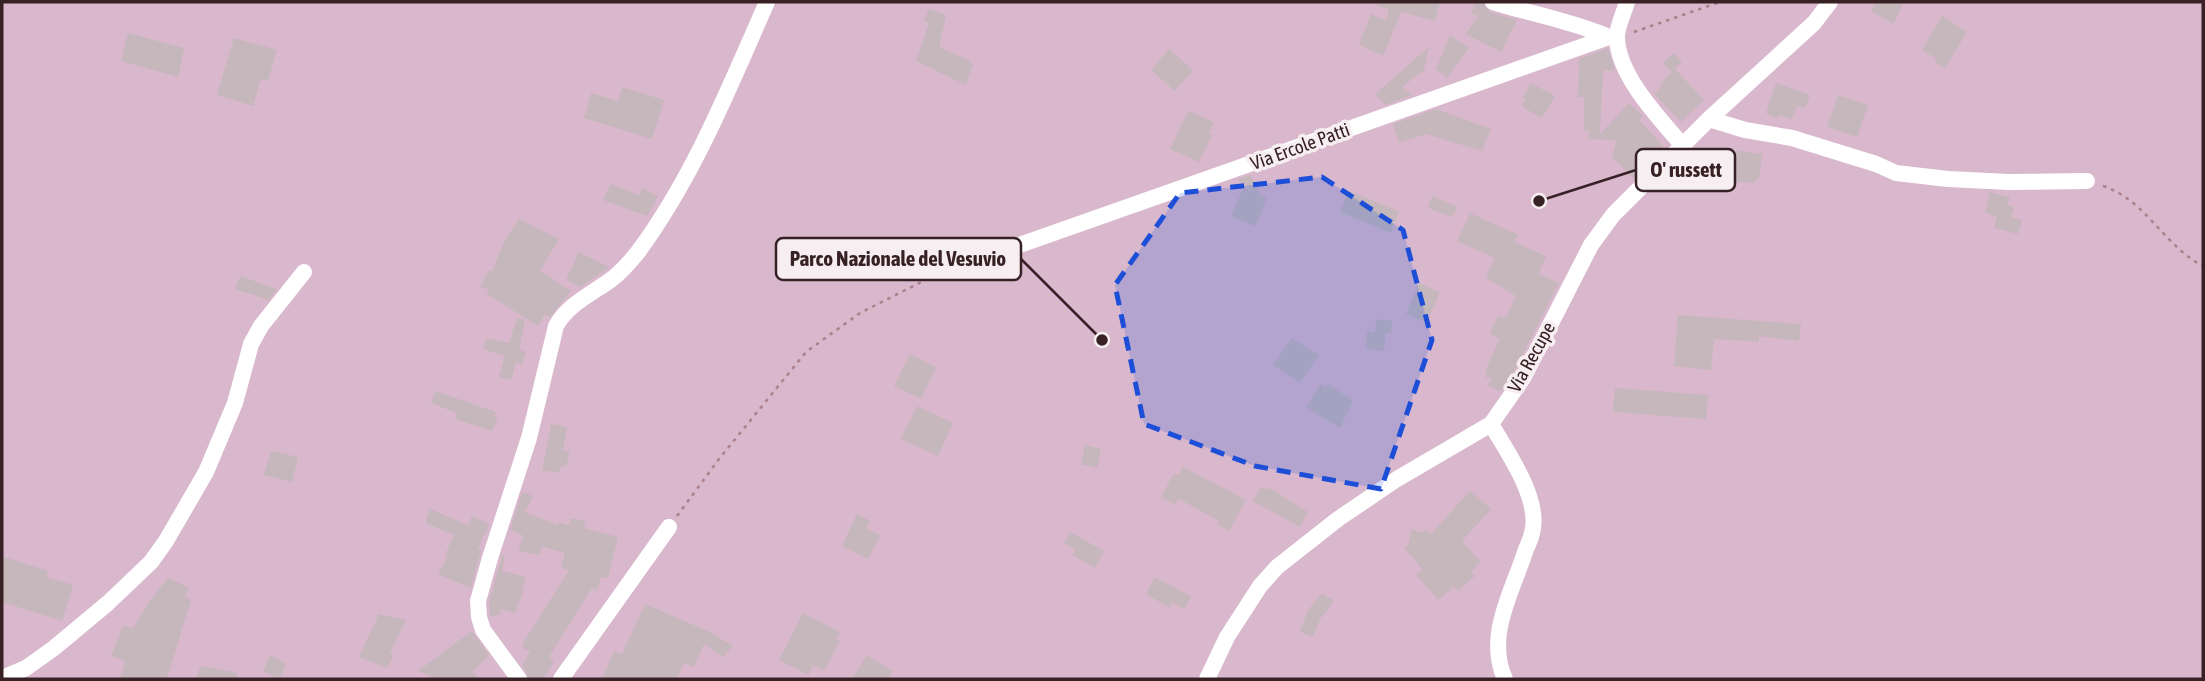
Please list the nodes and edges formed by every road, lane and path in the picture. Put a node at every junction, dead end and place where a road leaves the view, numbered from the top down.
1 (767, 2) edge
2 (1493, 2) edge
3 (1627, 2) edge
4 (1720, 2) edge
5 (1830, 2) edge
6 (1613, 37) junction
7 (1709, 119) junction
8 (1683, 146) junction
9 (2087, 181) joint
10 (983, 258) joint
11 (2203, 266) edge
12 (304, 272) dead end
13 (1491, 424) junction
14 (669, 527) joint
15 (2, 678) edge
16 (519, 679) edge
17 (561, 679) edge
18 (1207, 679) edge
19 (1505, 679) edge

1 - 16 street
2 - 6 street
3 - 6 street
4 - 6 path
5 - 7 street, Via Recupe
6 - 8 street
6 - 10 street, Via Ercole Patti
7 - 8 street, Via Recupe
7 - 9 street
8 - 13 street, Via Recupe
9 - 11 path
10 - 14 path
12 - 15 street
13 - 18 street, Via Recupe
13 - 19 street
14 - 17 street

